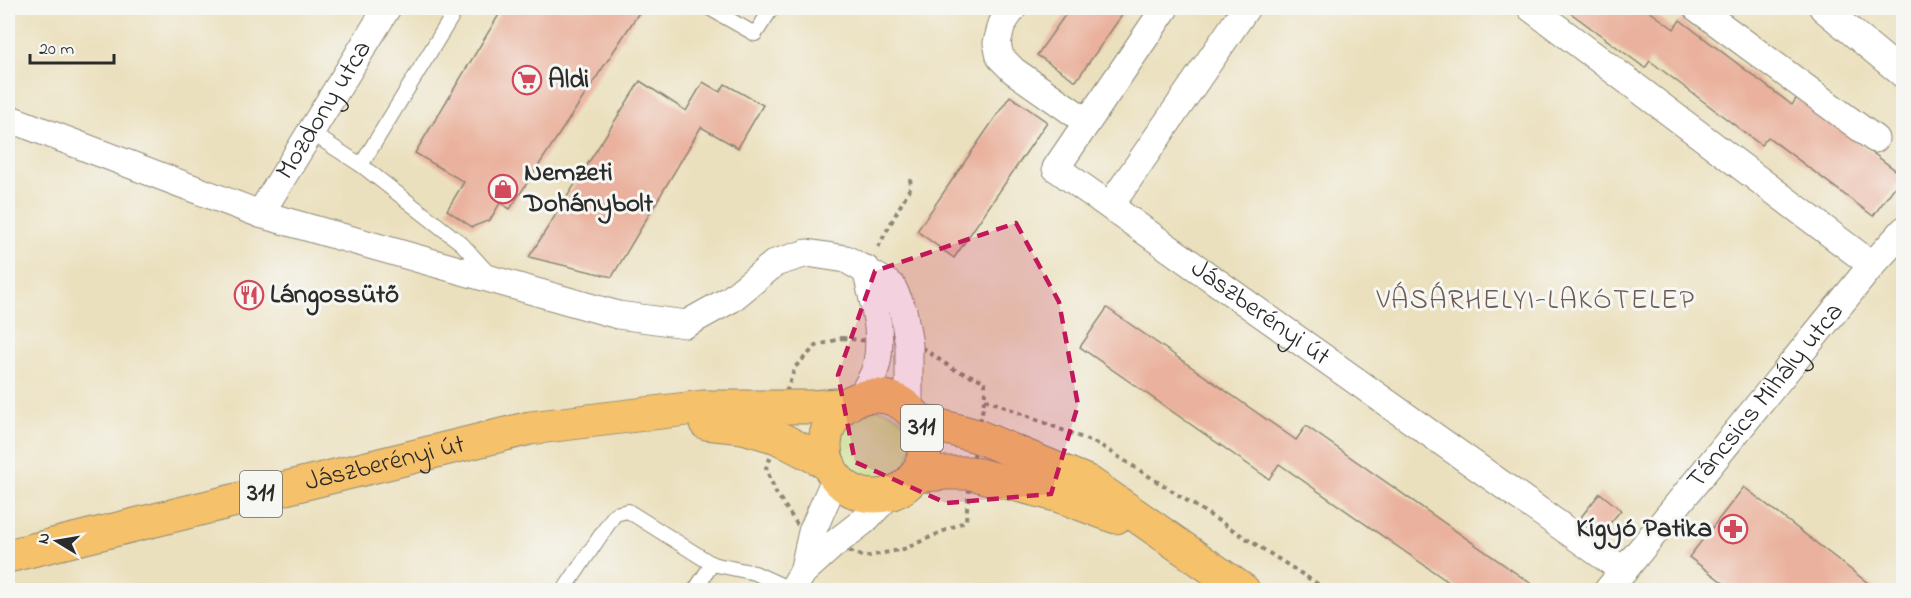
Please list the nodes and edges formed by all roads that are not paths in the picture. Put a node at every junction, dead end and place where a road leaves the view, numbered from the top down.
1 (387, 8) edge
2 (457, 8) edge
3 (709, 8) edge
4 (771, 8) edge
5 (1013, 8) edge
6 (1165, 8) edge
7 (1246, 8) edge
8 (1531, 8) edge
9 (1697, 8) edge
10 (1823, 8) edge
11 (1904, 75) edge
12 (8, 118) edge
13 (1087, 122) junction
14 (310, 132) junction
15 (1875, 139) dead end
16 (361, 165) junction
17 (1110, 206) junction
18 (260, 214) junction
19 (1904, 230) edge
20 (1872, 265) junction
21 (866, 269) junction
22 (495, 280) junction
23 (854, 401) junction
24 (913, 415) junction
25 (589, 419) junction
26 (832, 470) junction
27 (903, 485) junction
28 (1159, 533) junction
29 (8, 556) edge
30 (712, 564) junction
31 (1616, 581) edge
32 (795, 584) edge
33 (564, 591) edge
34 (695, 591) edge
35 (1243, 591) edge

1 - 14 street, Mozdony utca
2 - 16 lane
3 - 4 lane
5 - 13 street
6 - 13 street, Jászberényi út
7 - 17 street
8 - 20 street
9 - 15 street
10 - 11 street
12 - 18 street
13 - 17 street, Jászberényi út
14 - 16 lane
14 - 18 street, Mozdony utca
16 - 22 lane
17 - 31 street, Jászberényi út
18 - 22 street
19 - 20 street, Táncsics Mihály utca
20 - 31 street, Táncsics Mihály utca
21 - 22 street
21 - 23 street
21 - 24 street
23 - 24 main road, 311
23 - 25 main road, Jászberényi út / 311
23 - 26 main road
24 - 27 main road, 311
24 - 28 main road, 311
25 - 26 main road, Jászberényi út / 311
25 - 29 main road, Jászberényi út / 311
26 - 27 main road, 311
26 - 32 street
27 - 28 main road, 311
27 - 32 street
28 - 35 main road, 311
30 - 32 lane
30 - 33 lane
30 - 34 lane

